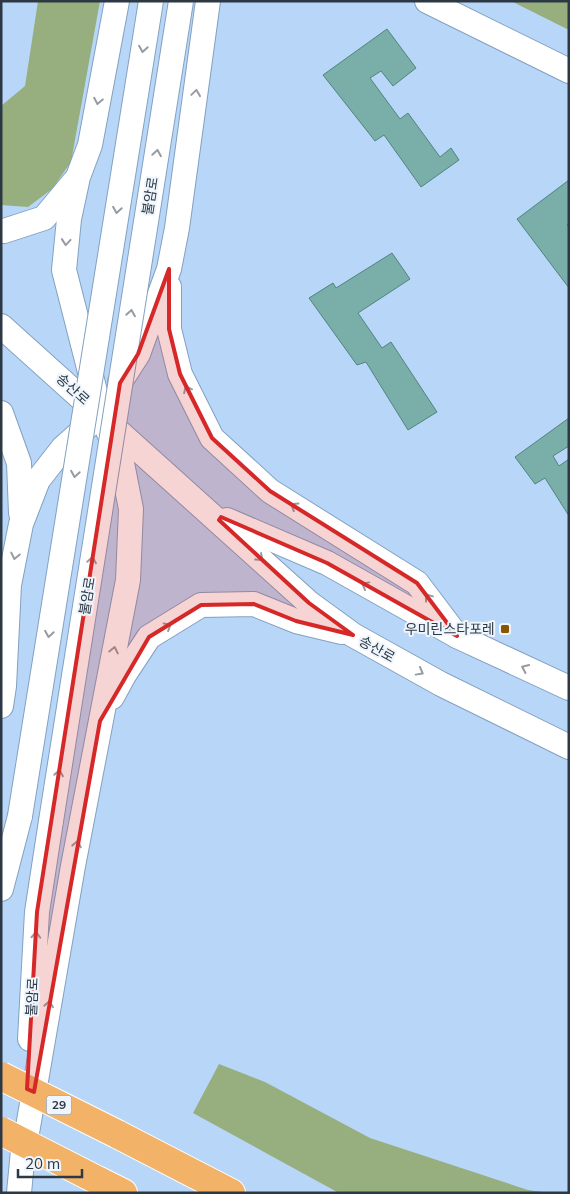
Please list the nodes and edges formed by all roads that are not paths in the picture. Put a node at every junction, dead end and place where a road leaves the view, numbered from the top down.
1 (117, 1) edge
2 (151, 1) edge
3 (181, 1) edge
4 (208, 1) edge
5 (427, 1) edge
6 (569, 71) edge
7 (78, 177) junction
8 (1, 231) edge
9 (169, 270) junction
10 (1, 326) edge
11 (1, 413) edge
12 (101, 415) junction
13 (211, 513) junction
14 (21, 524) junction
15 (353, 635) junction
16 (457, 636) junction
17 (569, 688) edge
18 (1, 706) edge
19 (100, 720) junction
20 (569, 746) edge
21 (1, 889) edge
22 (1, 1076) edge
23 (1, 1131) edge
24 (23, 1156) junction
25 (19, 1193) edge
26 (123, 1193) edge
27 (231, 1193) edge

1 -> 7 street
2 -> 21 street, bridge
24 -> 3 street, 불암로, bridge
9 -> 4 street
5 - 6 street
7 - 8 street
7 -> 12 street
9 - 12 street
16 -> 9 street
10 - 12 street, 송산로
11 - 14 street
12 - 13 street, 송산로
12 - 14 street
19 -> 12 street
13 -> 15 street, 송산로
16 -> 13 street, 송산로
14 -> 18 street
19 -> 15 street
15 -> 20 street, 송산로
17 -> 16 street, 송산로
24 -> 19 street
22 - 27 highway, 29, bridge
23 - 26 highway, bridge
24 - 25 street, 불암로

